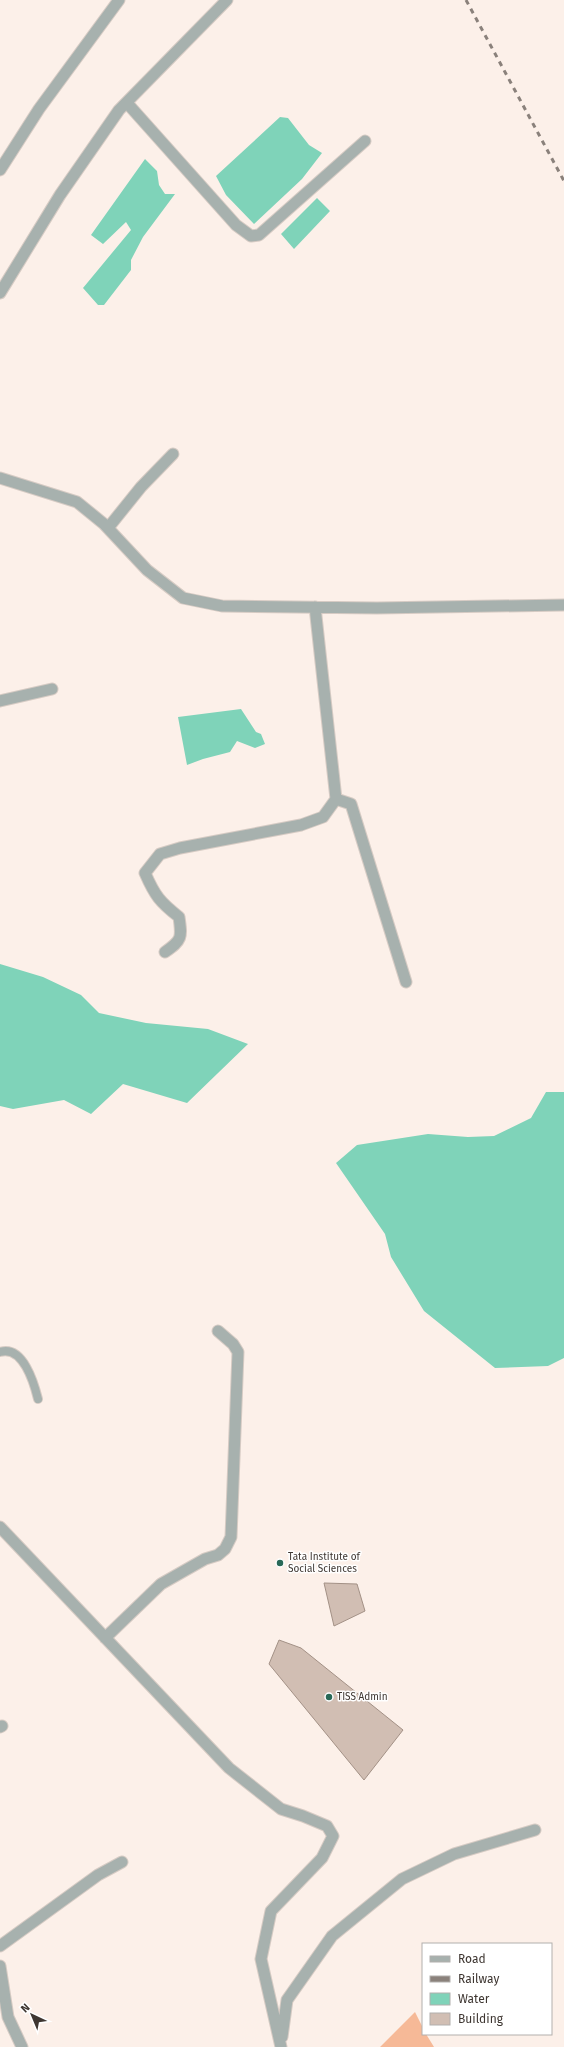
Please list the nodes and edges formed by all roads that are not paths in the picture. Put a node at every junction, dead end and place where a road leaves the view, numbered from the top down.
1 (119, 0) edge
2 (227, 0) edge
3 (127, 103) junction
4 (365, 140) dead end
5 (0, 170) edge
6 (0, 293) edge
7 (173, 454) dead end
8 (0, 478) edge
9 (108, 528) junction
10 (564, 605) edge
11 (315, 608) junction
12 (52, 689) dead end
13 (0, 701) edge
14 (336, 799) junction
15 (165, 952) dead end
16 (406, 982) dead end
17 (218, 1331) dead end
18 (0, 1352) edge
19 (38, 1400) dead end
20 (0, 1527) edge
21 (105, 1638) junction
22 (535, 1830) dead end
23 (122, 1862) dead end
24 (0, 1946) edge
25 (0, 1966) edge
26 (281, 2046) edge
27 (22, 2047) edge

1 - 5 street
2 - 3 street
3 - 4 street
3 - 6 street
7 - 9 street
8 - 9 street
9 - 11 street
10 - 11 street
11 - 14 street
12 - 13 street
14 - 15 street
14 - 16 street
17 - 21 street
18 - 19 lane
20 - 21 street
21 - 26 street
22 - 26 street
23 - 24 street
25 - 27 street

